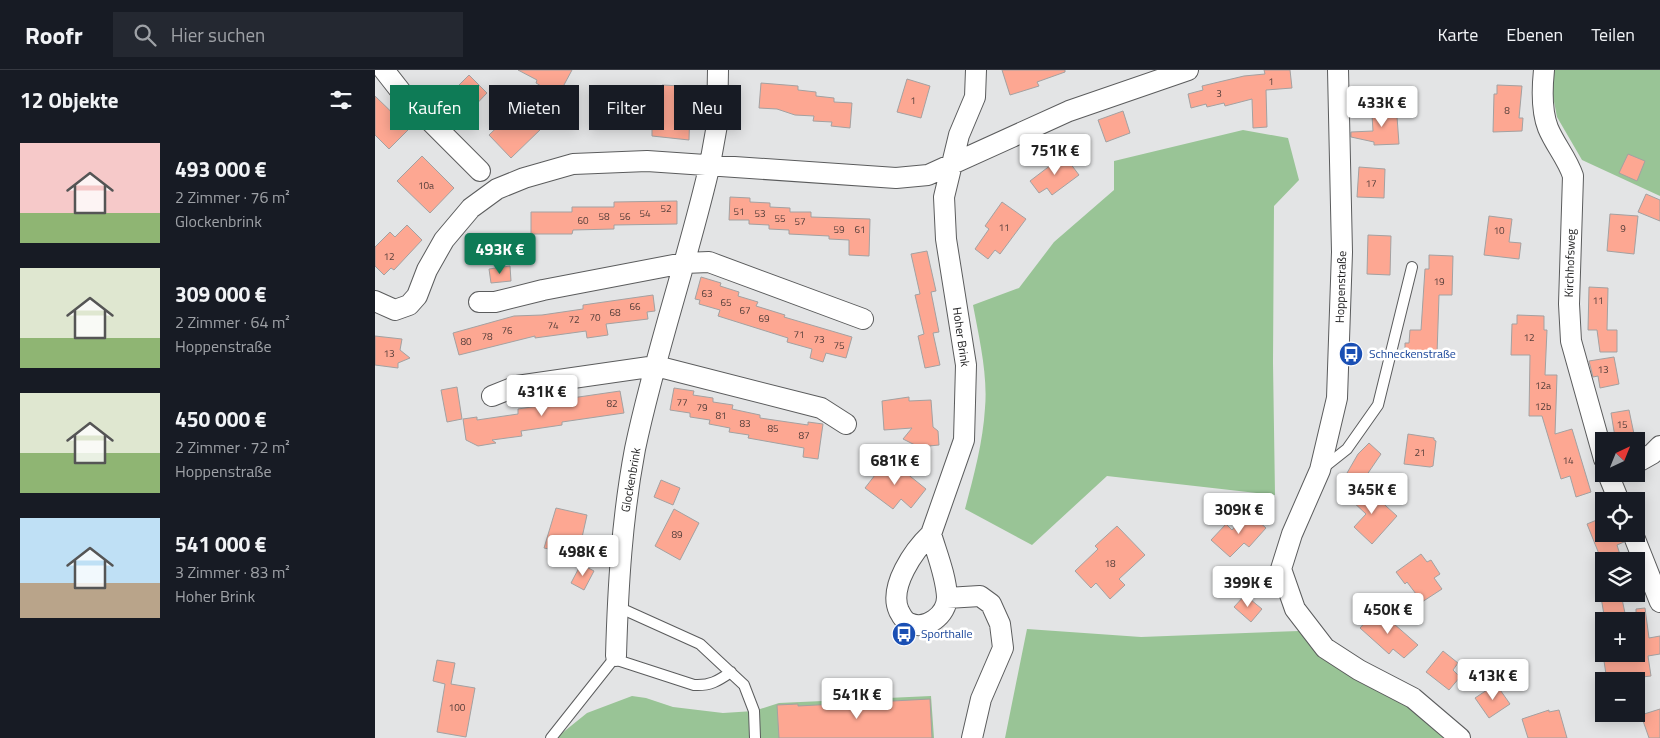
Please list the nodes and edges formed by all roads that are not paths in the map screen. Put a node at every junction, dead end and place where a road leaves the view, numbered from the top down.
1 (384, 70) edge
2 (718, 70) edge
3 (976, 70) edge
4 (1188, 70) edge
5 (1338, 70) edge
6 (1544, 70) edge
7 (710, 164) junction
8 (953, 166) junction
9 (480, 171) dead end
10 (684, 263) junction
11 (1412, 267) dead end
12 (375, 302) edge
13 (479, 302) dead end
14 (863, 319) dead end
15 (656, 366) junction
16 (492, 396) dead end
17 (846, 424) dead end
18 (1598, 432) edge
19 (1320, 470) junction
20 (931, 534) junction
21 (1636, 542) edge
22 (947, 598) junction
23 (1660, 602) edge
24 (618, 607) junction
25 (615, 658) junction
26 (731, 672) junction
27 (551, 738) edge
28 (755, 738) edge
29 (972, 738) edge
30 (1460, 738) edge

1 - 9 street
2 - 7 street, Glockenbrink
3 - 8 street, Hoher Brink
4 - 8 street
5 - 19 street, Hoppenstraße
6 - 18 street, Kirchhofsweg
7 - 8 street
7 - 10 street, Glockenbrink
7 - 12 street
8 - 20 street, Hoher Brink
10 - 13 street
10 - 14 street
10 - 15 street, Glockenbrink
11 - 19 lane
15 - 16 street
15 - 17 street
15 - 24 street, Glockenbrink
19 - 30 street, Hoppenstraße
20 - 22 street
20 - 22 street, Hoher Brink
21 - 23 street
22 - 29 street
24 - 25 street, Glockenbrink
24 - 26 lane
25 - 26 lane
25 - 27 lane
26 - 28 lane

